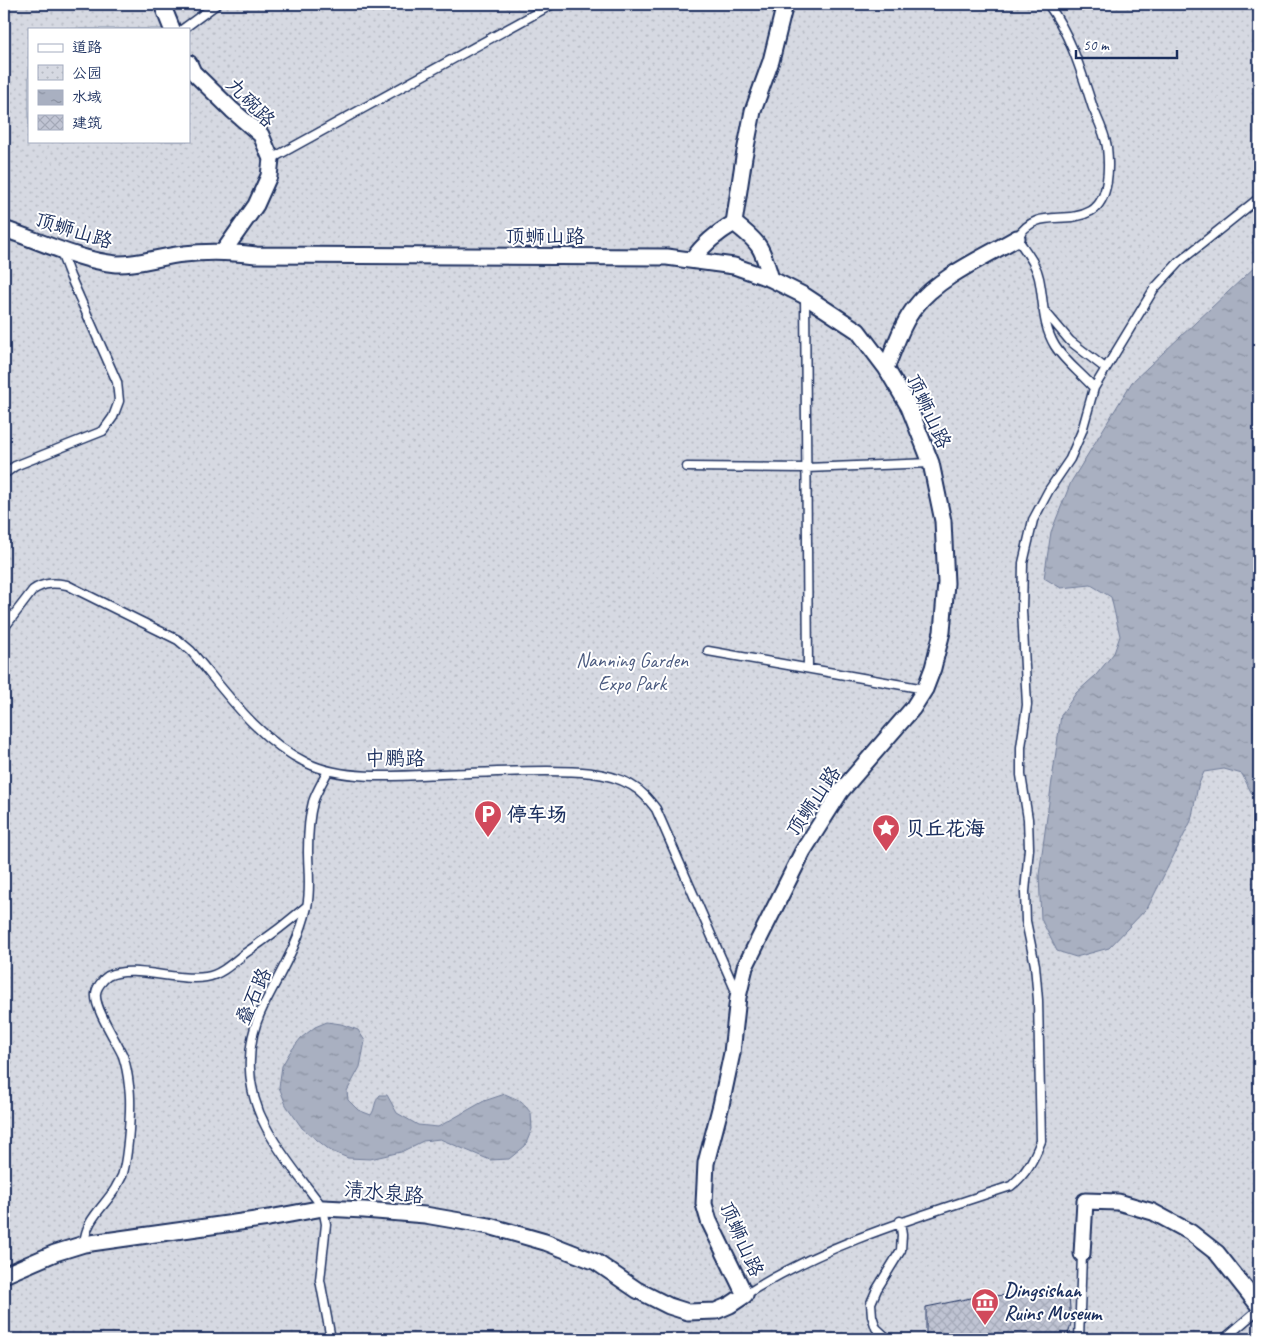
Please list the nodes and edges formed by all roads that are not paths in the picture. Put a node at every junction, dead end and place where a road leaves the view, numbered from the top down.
1 (162, 4) edge
2 (217, 4) edge
3 (553, 4) edge
4 (785, 4) edge
5 (1048, 4) edge
6 (172, 28) edge
7 (184, 28) edge
8 (190, 65) edge
9 (271, 159) junction
10 (1259, 198) edge
11 (734, 223) junction
12 (4, 229) edge
13 (1017, 238) junction
14 (59, 248) junction
15 (223, 252) junction
16 (693, 259) junction
17 (771, 279) junction
18 (805, 296) junction
19 (1042, 308) junction
20 (886, 368) junction
21 (1105, 368) junction
22 (1094, 388) junction
23 (931, 463) junction
24 (687, 467) dead end
25 (806, 468) junction
26 (4, 474) edge
27 (4, 628) edge
28 (708, 651) dead end
29 (808, 668) junction
30 (925, 689) junction
31 (328, 771) junction
32 (307, 906) junction
33 (738, 997) junction
34 (323, 1208) junction
35 (900, 1221) junction
36 (84, 1244) junction
37 (1082, 1254) joint
38 (4, 1275) edge
39 (745, 1295) junction
40 (1259, 1307) edge
41 (331, 1339) edge
42 (888, 1339) edge
43 (1079, 1339) edge
44 (1224, 1339) edge

1 - 6 street
2 - 7 lane
3 - 9 lane
4 - 11 street
5 - 13 lane
8 - 9 street, 九碗路
9 - 15 street, 九碗路
10 - 21 lane
11 - 16 street
11 - 17 street
12 - 14 street, 顶蛳山路
13 - 19 lane
13 - 20 street
14 - 15 street, 顶蛳山路
14 - 26 lane
15 - 16 street, 顶蛳山路
16 - 17 street, 顶蛳山路
17 - 18 street, 顶蛳山路
18 - 20 street, 顶蛳山路
18 - 25 lane
19 - 21 lane
19 - 22 lane
20 - 23 street, 顶蛳山路
21 - 22 lane
22 - 35 lane
23 - 25 lane
23 - 30 street, 顶蛳山路
24 - 25 lane
25 - 29 lane
27 - 31 lane, 中鹏路
28 - 29 lane
29 - 30 lane
30 - 33 street, 顶蛳山路
31 - 32 lane, 叠石路
31 - 33 lane, 中鹏路
32 - 34 lane, 叠石路
32 - 36 lane
33 - 39 street, 顶蛳山路
34 - 36 street, 清水泉路
34 - 39 street, 清水泉路
34 - 41 lane
35 - 39 lane
35 - 42 lane
36 - 38 street, 清水泉路
37 - 40 street
37 - 43 lane
40 - 44 lane

